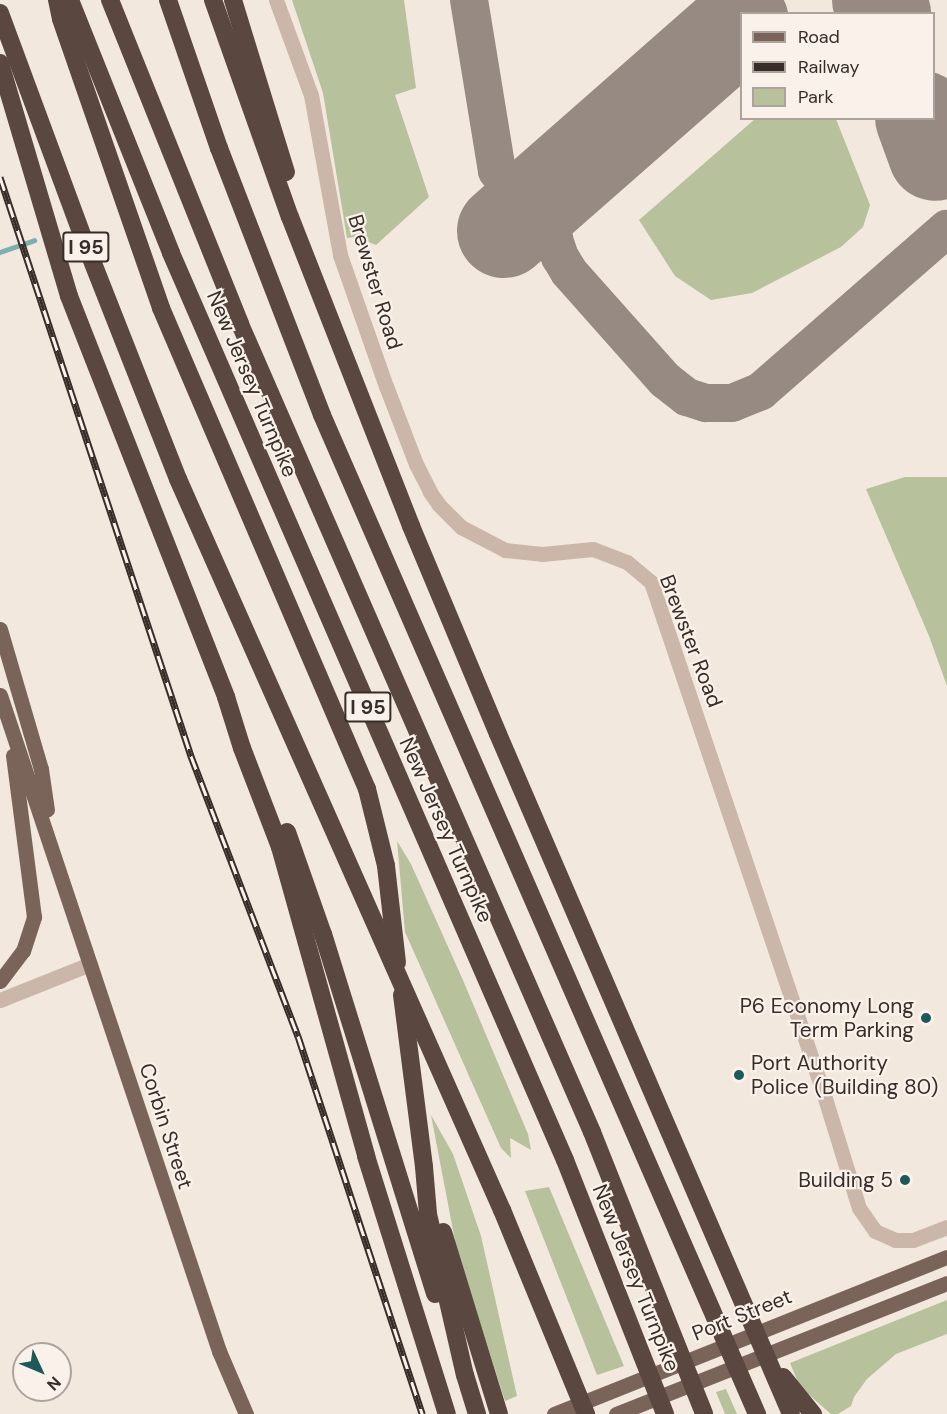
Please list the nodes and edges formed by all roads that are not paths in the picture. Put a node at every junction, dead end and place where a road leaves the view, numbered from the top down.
1 (57, 0) edge
2 (70, 0) edge
3 (110, 0) edge
4 (168, 0) edge
5 (213, 0) edge
6 (233, 0) edge
7 (276, 0) edge
8 (0, 13) edge
9 (0, 63) edge
10 (317, 281) junction
11 (0, 629) edge
12 (0, 695) edge
13 (226, 697) junction
14 (8, 719) junction
15 (53, 848) junction
16 (90, 964) junction
17 (0, 981) edge
18 (0, 1000) edge
19 (424, 1167) junction
20 (947, 1227) edge
21 (947, 1257) edge
22 (947, 1283) edge
23 (759, 1337) junction
24 (465, 1375) junction
25 (246, 1414) edge
26 (447, 1414) edge
27 (477, 1414) edge
28 (499, 1414) edge
29 (554, 1414) edge
30 (586, 1414) edge
31 (616, 1414) edge
32 (665, 1414) edge
33 (704, 1414) edge
34 (757, 1414) edge
35 (791, 1414) edge
36 (813, 1414) edge

1 - 19 highway
2 - 32 highway, New Jersey Turnpike / I 95
3 - 33 highway, New Jersey Turnpike / I 95
4 - 34 highway
5 - 10 highway
6 - 10 highway
7 - 20 street, Brewster Road
8 - 30 highway, I 95
9 - 13 highway
10 - 23 highway
11 - 15 main road, Corbin Street
12 - 14 main road, Corbin Street
13 - 24 highway
13 - 26 highway
14 - 15 main road, Corbin Street
14 - 17 main road
15 - 16 main road, Corbin Street
16 - 18 street
16 - 25 main road, Corbin Street
19 - 24 highway
19 - 28 highway
21 - 29 main road, Port Street
22 - 31 main road
23 - 35 highway
23 - 36 highway
24 - 27 highway

